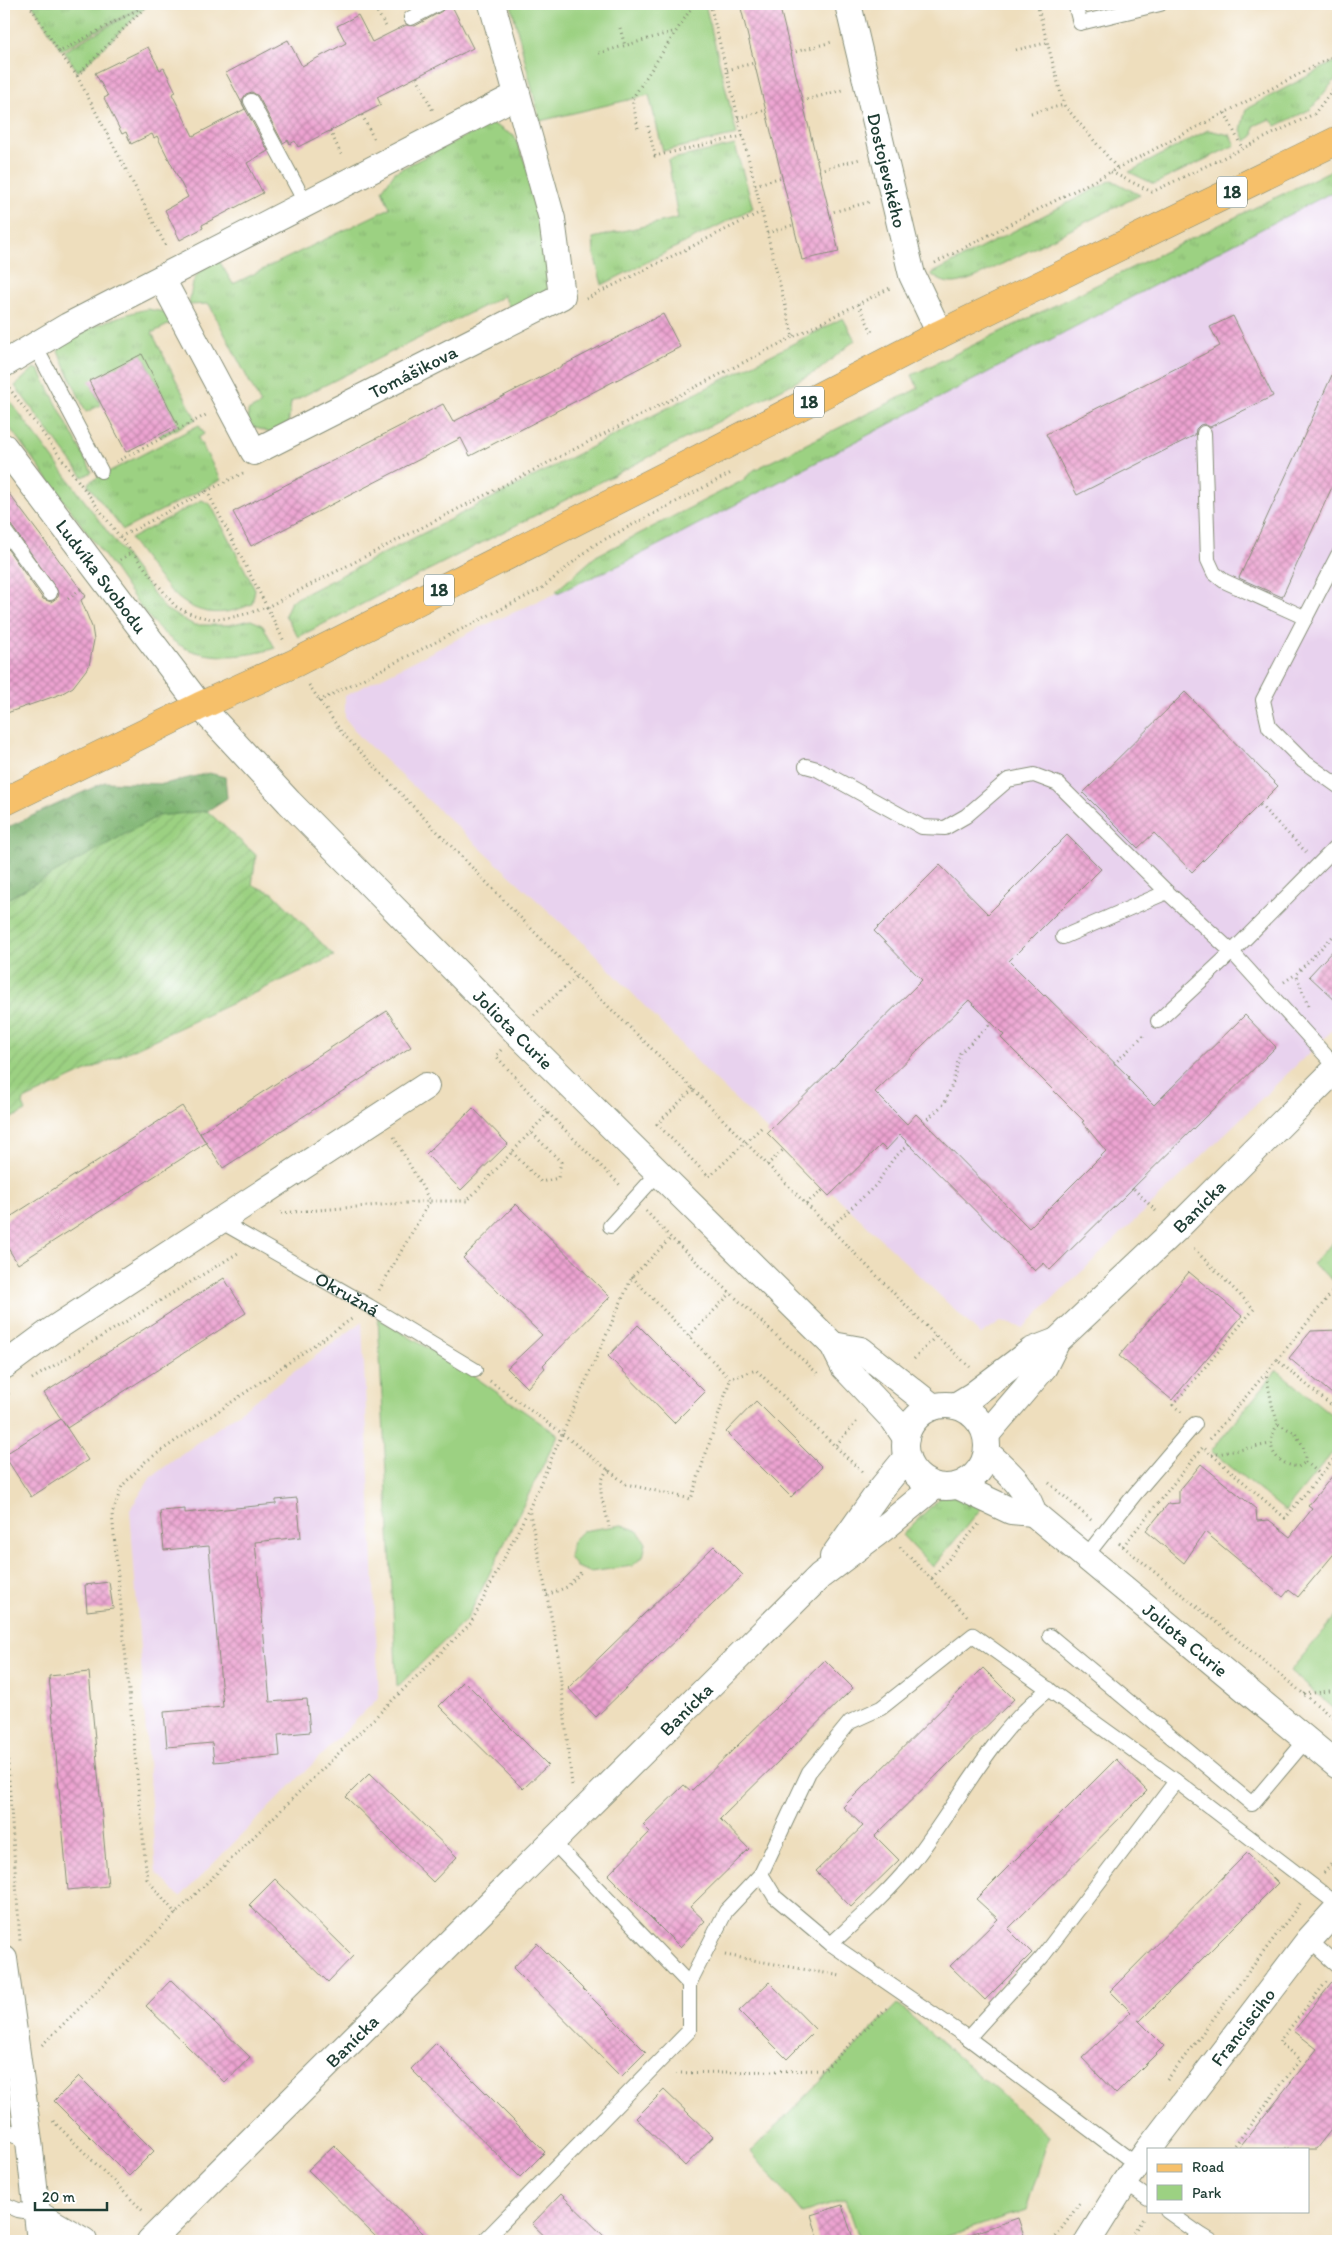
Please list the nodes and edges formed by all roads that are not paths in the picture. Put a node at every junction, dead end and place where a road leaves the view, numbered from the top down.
1 (438, 4) edge
2 (492, 4) edge
3 (848, 4) edge
4 (1075, 4) edge
5 (1160, 4) edge
6 (411, 18) dead end
7 (516, 95) junction
8 (251, 101) dead end
9 (1338, 140) edge
10 (306, 204) junction
11 (170, 275) junction
12 (940, 334) junction
13 (35, 346) junction
14 (4, 364) edge
15 (1204, 433) dead end
16 (4, 447) edge
17 (101, 470) road end
18 (4, 530) edge
19 (1338, 555) edge
20 (50, 593) dead end
21 (1306, 618) junction
22 (200, 706) junction
23 (806, 766) dead end
24 (1338, 786) edge
25 (4, 802) edge
26 (1338, 845) edge
27 (1167, 892) junction
28 (1063, 937) dead end
29 (1232, 952) junction
30 (1158, 1021) road end
31 (1337, 1068) edge
32 (426, 1086) dead end
33 (659, 1172) junction
34 (218, 1220) junction
35 (610, 1226) dead end
36 (1057, 1342) junction
37 (833, 1344) junction
38 (4, 1366) edge
39 (475, 1370) road end
40 (944, 1406) junction
41 (1195, 1424) road end
42 (987, 1444) junction
43 (906, 1448) junction
44 (947, 1486) junction
45 (1033, 1513) junction
46 (1086, 1556) junction
47 (820, 1576) junction
48 (1050, 1636) dead end
49 (1049, 1690) junction
50 (1306, 1740) junction
51 (1338, 1766) edge
52 (1176, 1781) junction
53 (553, 1842) junction
54 (761, 1874) junction
55 (1338, 1906) edge
56 (1309, 1940) junction
57 (831, 1944) junction
58 (12, 1951) edge
59 (1335, 1970) edge
60 (689, 1984) junction
61 (968, 2038) junction
62 (4, 2126) edge
63 (30, 2141) junction
64 (1151, 2148) edge
65 (1140, 2162) edge
66 (1147, 2194) edge
67 (4, 2204) edge
68 (1168, 2212) edge
69 (36, 2213) junction
70 (150, 2229) edge
71 (1196, 2237) edge
72 (40, 2241) edge
73 (84, 2241) edge
74 (484, 2241) edge
75 (1088, 2241) edge
76 (1211, 2241) edge

1 - 6 lane
2 - 7 street, Tomášikova
3 - 12 street, Dostojevského
4 - 5 lane
7 - 10 street
7 - 11 street, Tomášikova
8 - 10 lane
9 - 12 main road, 18
10 - 11 street
11 - 13 street
12 - 22 main road, 18
13 - 14 street
13 - 17 lane
15 - 21 lane
16 - 22 street, Ludvíka Svobodu
18 - 20 lane
19 - 21 lane
21 - 24 lane
22 - 25 main road, 18
22 - 33 street, Joliota Curie
23 - 27 lane
26 - 29 lane
27 - 28 lane
27 - 29 lane
29 - 30 lane
29 - 31 lane
31 - 36 street, Banícka
32 - 34 street
33 - 35 lane
33 - 37 street, Joliota Curie
34 - 38 street
34 - 39 lane, Okružná
36 - 40 street, Banícka
36 - 42 street, Banícka
37 - 40 street
37 - 43 street, Joliota Curie
40 - 42 street
40 - 43 street
41 - 46 lane
42 - 44 street
42 - 45 street, Joliota Curie
43 - 44 street
43 - 47 street, Banícka
44 - 45 street
44 - 47 street, Banícka
45 - 46 street, Joliota Curie
46 - 50 street, Joliota Curie
47 - 53 street, Banícka
48 - 50 lane
49 - 52 lane
49 - 54 lane
49 - 57 lane
50 - 51 street, Joliota Curie
52 - 55 lane
52 - 61 lane
53 - 60 lane
53 - 70 street, Banícka
54 - 57 lane
54 - 60 lane
55 - 56 street, Francisciho
56 - 59 lane
56 - 64 street, Francisciho
57 - 61 lane
58 - 63 street
60 - 74 lane
61 - 65 lane
62 - 63 lane
63 - 69 street
65 - 66 lane
65 - 75 street, Francisciho
67 - 69 lane
68 - 71 lane
69 - 72 street
69 - 73 street
71 - 76 lane

